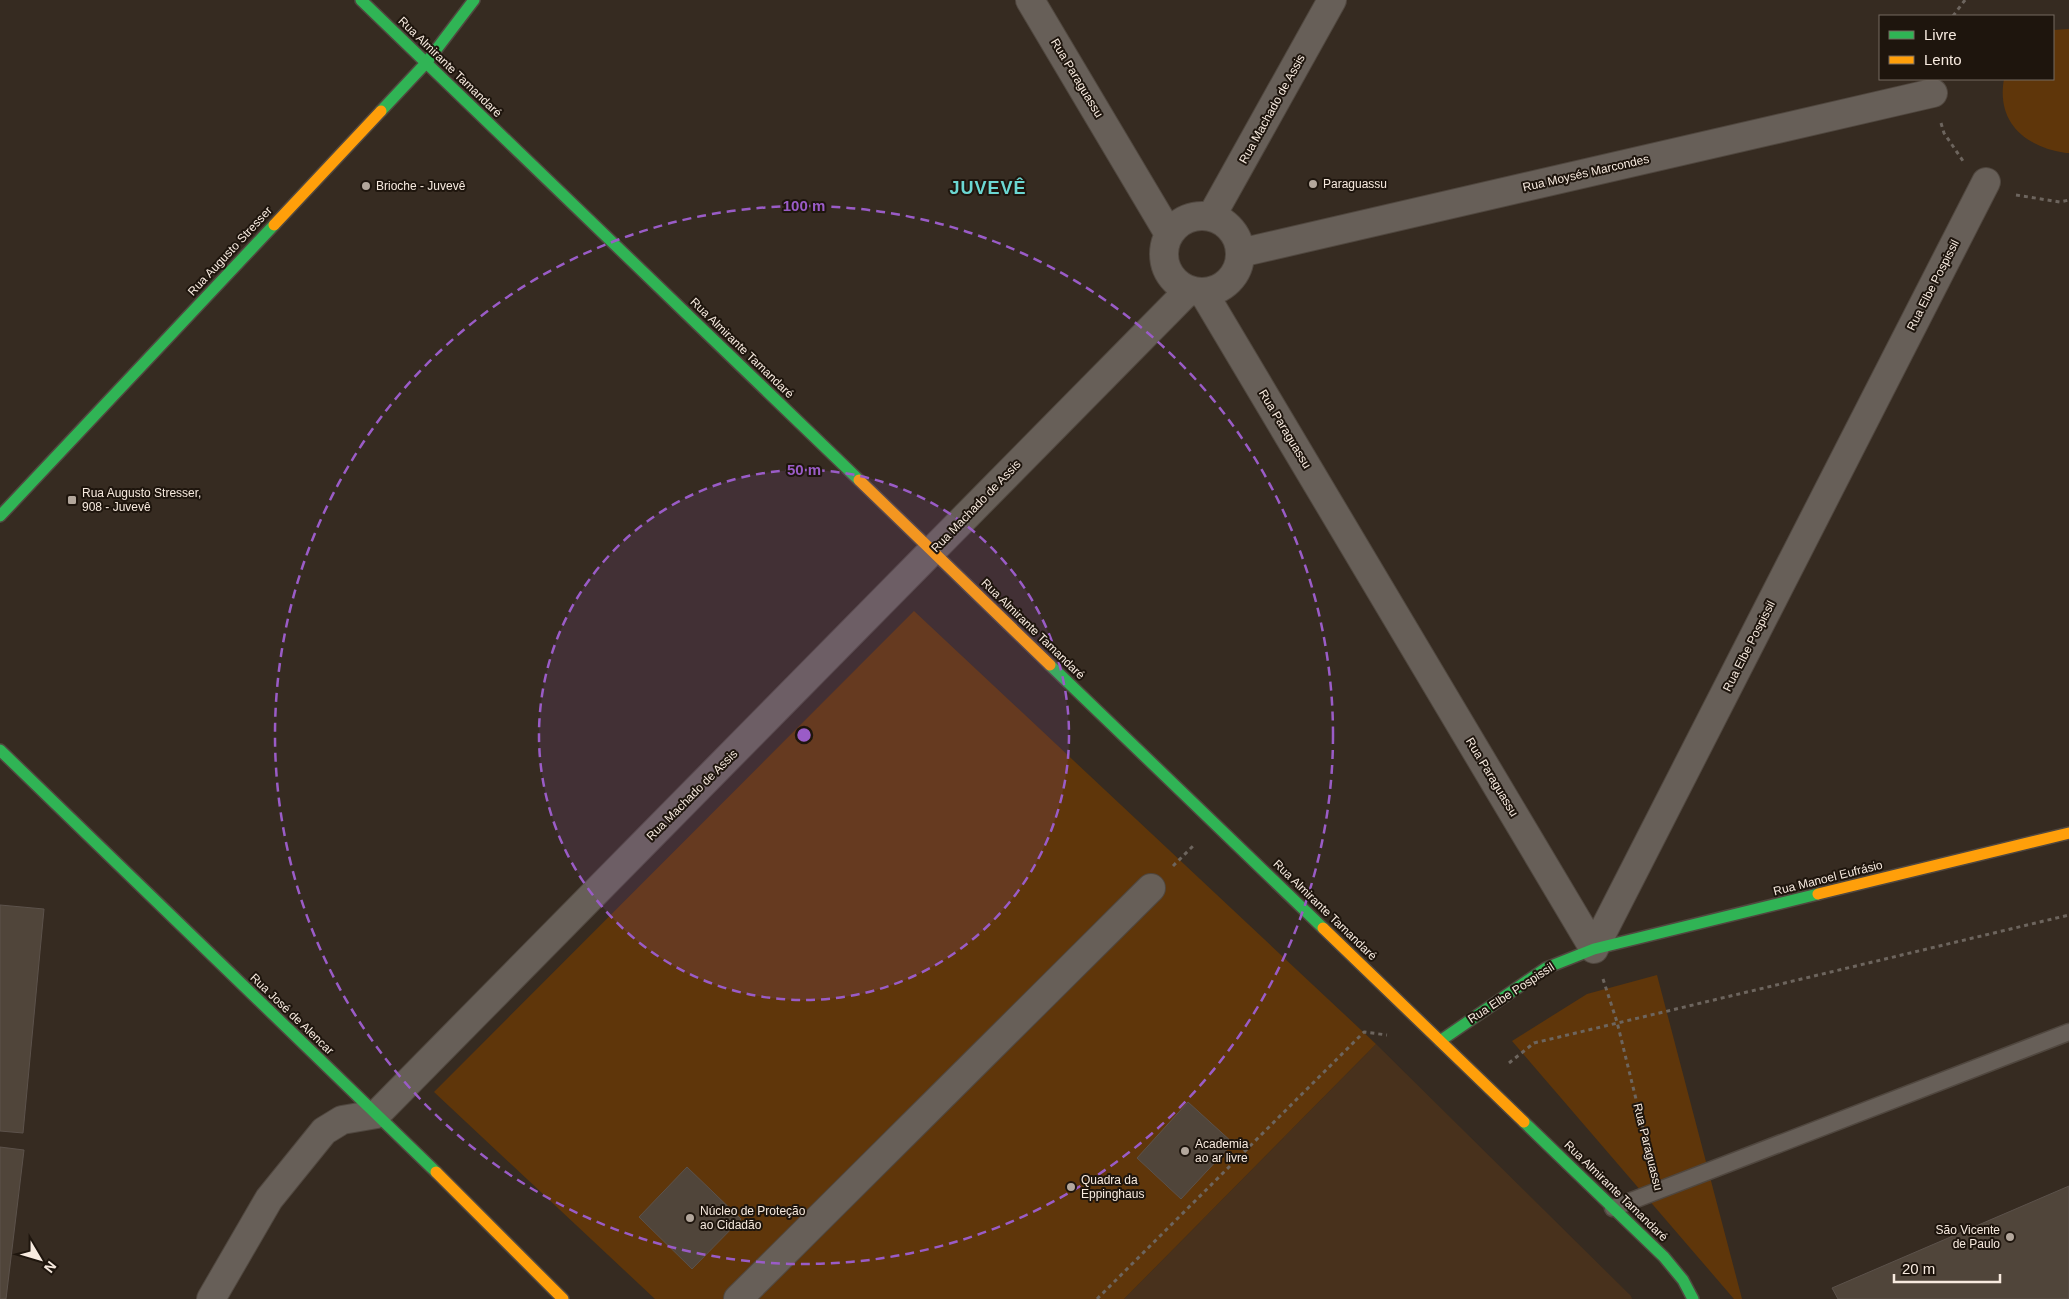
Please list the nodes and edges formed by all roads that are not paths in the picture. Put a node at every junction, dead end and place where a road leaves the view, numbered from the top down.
1 (361, 0) edge
2 (474, 0) edge
3 (1030, 0) edge
4 (1332, 0) edge
5 (426, 63) junction
6 (1933, 93) dead end
7 (1986, 182) dead end
8 (1211, 217) junction
9 (1169, 234) junction
10 (1240, 253) junction
11 (1196, 291) junction
12 (0, 516) edge
13 (932, 551) junction
14 (0, 750) edge
15 (2069, 833) edge
16 (1151, 888) road end
17 (1594, 949) junction
18 (2069, 1032) edge
19 (1440, 1041) junction
20 (377, 1114) junction
21 (1613, 1208) junction
22 (211, 1299) edge
23 (564, 1299) edge
24 (738, 1299) edge
25 (1693, 1299) edge

1 - 5 main road, Rua Almirante Tamandaré
2 - 5 main road, Rua Augusto Stresser
3 - 9 street, Rua Paraguassu
4 - 8 street, Rua Machado de Assis
5 - 12 main road, Rua Augusto Stresser
5 - 13 main road, Rua Almirante Tamandaré
6 - 10 street, Rua Moysés Marcondes
7 - 17 street, Rua Elbe Pospissil
8 - 9 street
8 - 10 street
9 - 11 street
10 - 11 street
11 - 13 street, Rua Machado de Assis
11 - 17 street, Rua Paraguassu
13 - 19 main road, Rua Almirante Tamandaré
13 - 20 street, Rua Machado de Assis
14 - 20 main road, Rua José de Alencar
15 - 17 main road, Rua Manoel Eufrásio
16 - 24 street
17 - 19 main road, Rua Elbe Pospissil
18 - 21 lane
19 - 21 main road, Rua Almirante Tamandaré
20 - 22 street
20 - 23 main road, Rua José de Alencar
21 - 25 main road, Rua Almirante Tamandaré

